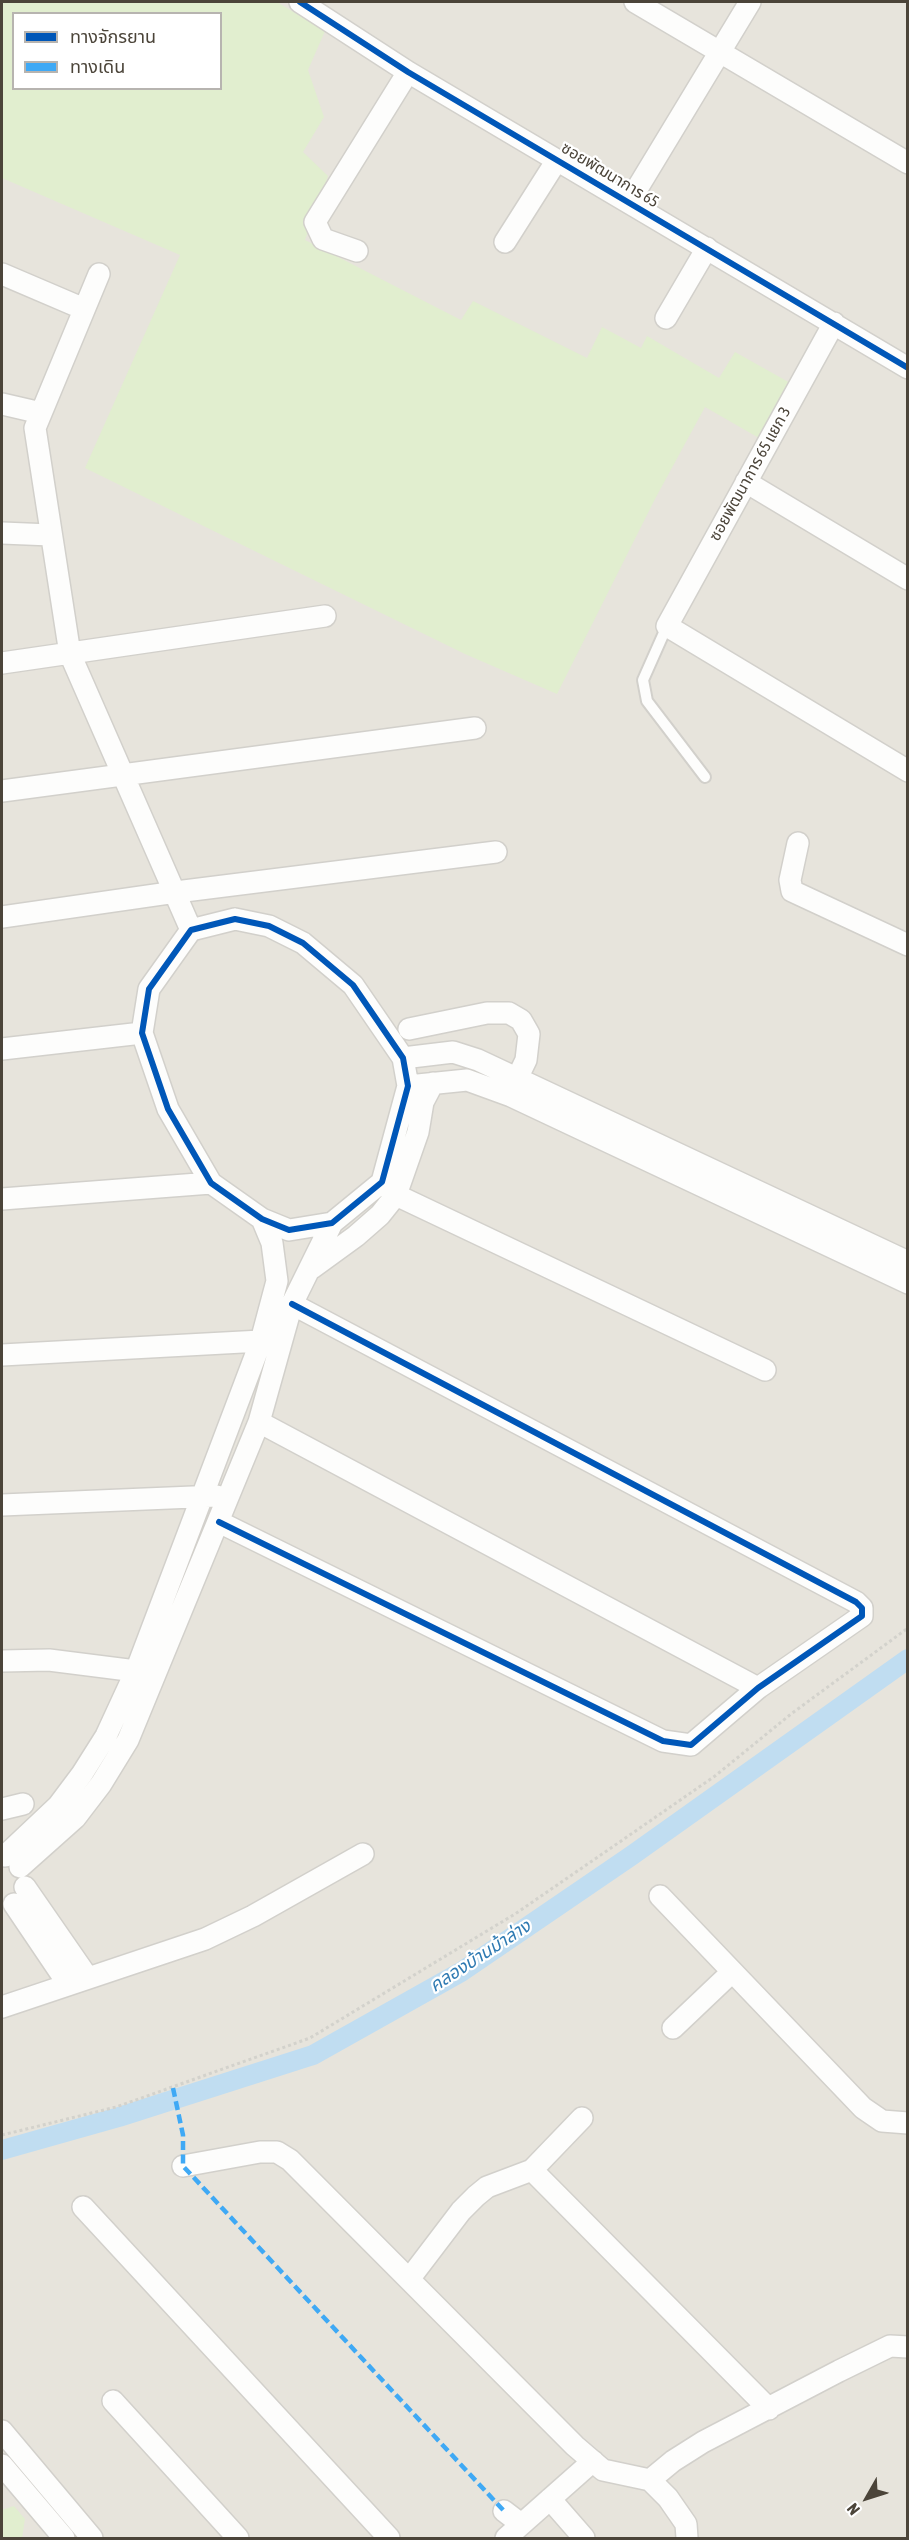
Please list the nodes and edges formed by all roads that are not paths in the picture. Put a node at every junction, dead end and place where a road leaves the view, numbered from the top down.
1 (300, 2) edge
2 (635, 2) edge
3 (750, 2) edge
4 (720, 52) junction
5 (408, 72) junction
6 (557, 160) junction
7 (908, 163) edge
8 (629, 202) junction
9 (505, 242) dead end
10 (707, 248) junction
11 (357, 251) dead end
12 (2, 274) edge
13 (99, 274) dead end
14 (84, 309) junction
15 (666, 318) dead end
16 (834, 323) junction
17 (908, 368) edge
18 (2, 404) edge
19 (41, 414) junction
20 (746, 482) junction
21 (2, 533) edge
22 (51, 535) junction
23 (908, 579) edge
24 (325, 616) dead end
25 (667, 626) junction
26 (70, 654) junction
27 (2, 663) edge
28 (475, 728) dead end
29 (908, 771) edge
30 (124, 774) junction
31 (705, 777) dead end
32 (2, 791) edge
33 (798, 843) dead end
34 (496, 852) dead end
35 (176, 892) junction
36 (2, 917) edge
37 (191, 930) junction
38 (908, 945) edge
39 (409, 1029) dead end
40 (142, 1033) junction
41 (2, 1049) edge
42 (404, 1058) junction
43 (433, 1083) junction
44 (408, 1086) junction
45 (513, 1086) junction
46 (211, 1183) junction
47 (389, 1189) junction
48 (2, 1199) edge
49 (262, 1219) junction
50 (332, 1223) junction
51 (908, 1262) edge
52 (311, 1269) junction
53 (908, 1283) edge
54 (292, 1304) junction
55 (261, 1341) junction
56 (2, 1355) edge
57 (765, 1370) dead end
58 (259, 1422) junction
59 (205, 1496) junction
60 (229, 1497) junction
61 (2, 1505) edge
62 (219, 1522) junction
63 (2, 1661) edge
64 (136, 1671) junction
65 (758, 1688) junction
66 (23, 1804) dead end
67 (2, 1809) edge
68 (363, 1854) dead end
69 (11, 1880) edge
70 (660, 1896) dead end
71 (732, 1972) junction
72 (78, 1981) junction
73 (2, 2007) edge
74 (673, 2028) dead end
75 (582, 2118) dead end
76 (908, 2123) edge
77 (183, 2166) dead end
78 (532, 2170) junction
79 (83, 2207) dead end
80 (410, 2278) junction
81 (908, 2347) edge
82 (113, 2401) dead end
83 (769, 2409) junction
84 (2, 2431) edge
85 (593, 2461) junction
86 (2, 2465) edge
87 (650, 2480) junction
88 (550, 2499) junction
89 (504, 2511) dead end
90 (514, 2531) edge
91 (64, 2538) edge
92 (92, 2538) edge
93 (238, 2538) edge
94 (389, 2538) edge
95 (584, 2538) edge
96 (687, 2538) edge

1 - 5 street, ซอยพัฒนาการ 65
2 - 4 street
3 - 4 street
4 - 7 street
4 - 8 street
5 - 6 street, ซอยพัฒนาการ 65
5 - 11 street
6 - 8 street, ซอยพัฒนาการ 65
6 - 9 street
8 - 10 street, ซอยพัฒนาการ 65
10 - 15 street
10 - 16 street, ซอยพัฒนาการ 65
12 - 14 street
13 - 14 street
14 - 19 street
16 - 17 street, ซอยพัฒนาการ 65
16 - 20 street, ซอยพัฒนาการ 65 แยก 3
18 - 19 street
19 - 22 street
20 - 23 street
20 - 25 street, ซอยพัฒนาการ 65 แยก 3
21 - 22 street
22 - 26 street
24 - 26 street
25 - 29 street
25 - 31 lane
26 - 27 street
26 - 30 street
28 - 30 street
30 - 32 street
30 - 35 street
33 - 38 street
34 - 35 street
35 - 36 street
35 - 37 street
37 - 40 street
37 - 42 street
39 - 45 street
40 - 41 street
40 - 46 street
42 - 44 street
42 - 45 street
43 - 44 street
43 - 45 street
43 - 47 street
44 - 47 street
45 - 51 street
45 - 53 street
46 - 48 street
46 - 49 street
47 - 50 street
47 - 52 street
47 - 57 street
49 - 50 street
49 - 55 street
50 - 52 street
52 - 54 street
54 - 58 street
54 - 65 street
55 - 56 street
55 - 59 street
58 - 60 street
58 - 65 street
59 - 60 street
59 - 61 street
59 - 64 street
60 - 62 street
62 - 65 street
62 - 69 street
63 - 64 street
64 - 69 street
66 - 67 street
68 - 72 street
69 - 72 street
70 - 71 street
71 - 74 street
71 - 76 street
72 - 73 street
75 - 78 street
77 - 80 street
78 - 80 street
78 - 83 street
79 - 94 street
80 - 85 street
81 - 83 street
82 - 93 street
83 - 87 street
84 - 92 street
85 - 87 street
85 - 88 street
86 - 91 street
87 - 96 street
88 - 90 street
88 - 95 street
89 - 90 street

